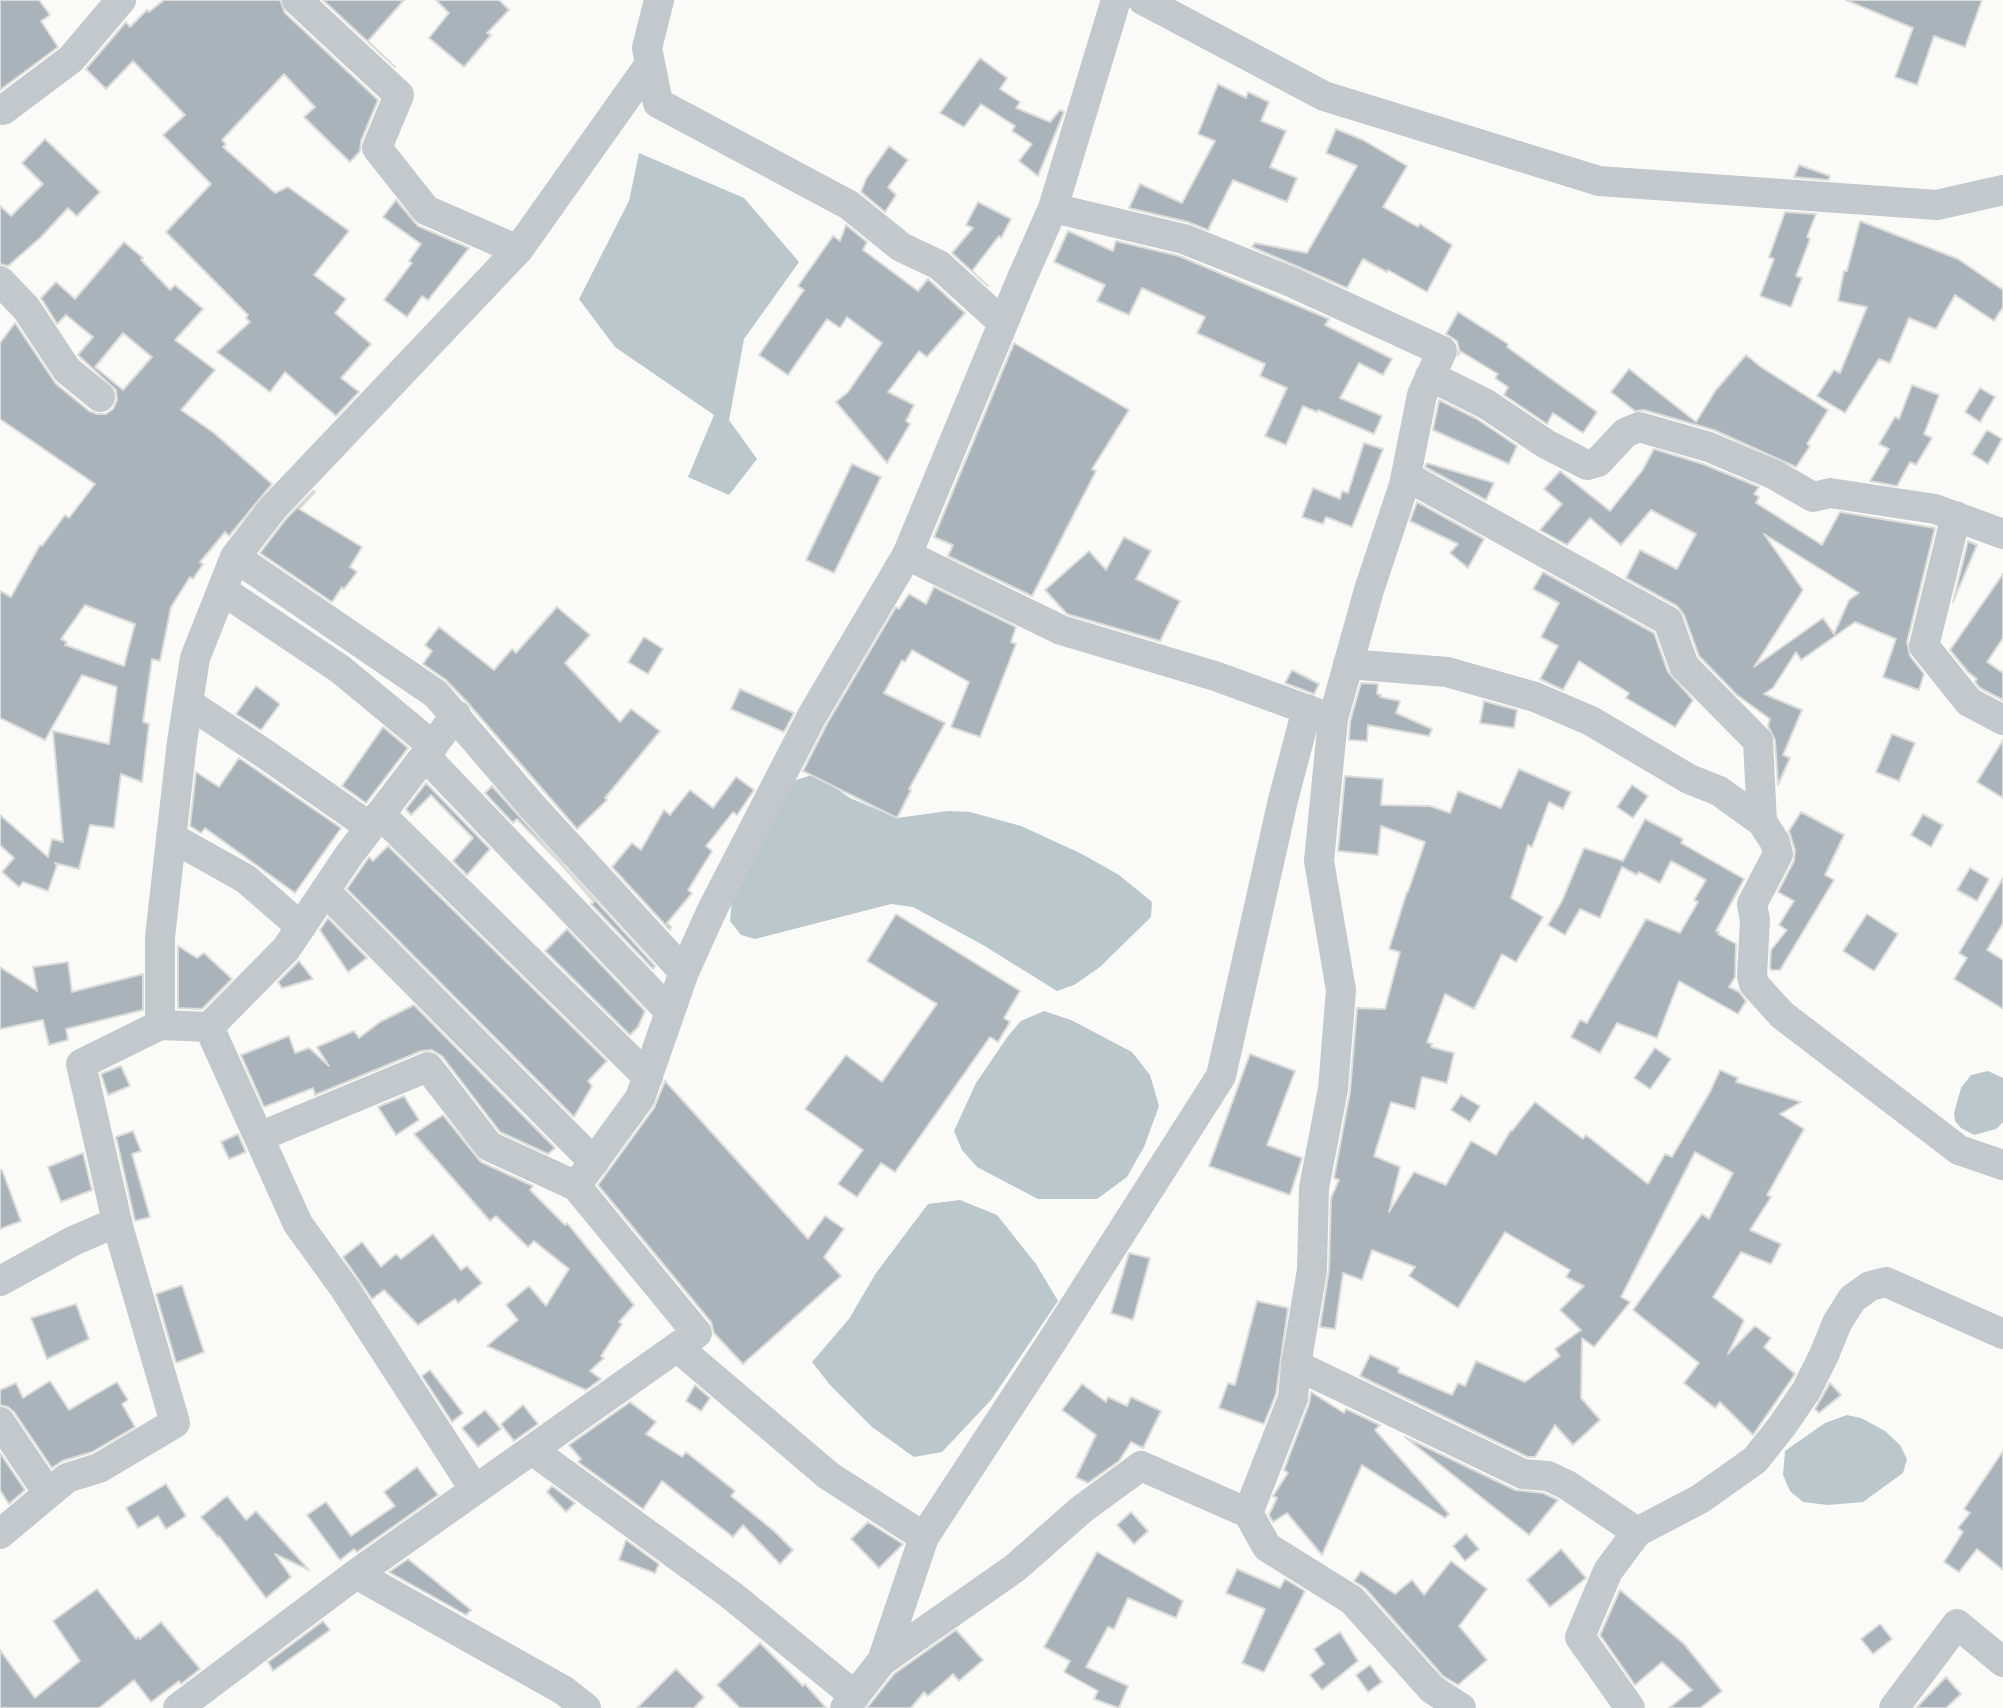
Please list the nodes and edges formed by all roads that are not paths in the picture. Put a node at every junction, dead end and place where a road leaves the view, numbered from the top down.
1 (121, 0) edge
2 (297, 0) edge
3 (659, 0) edge
4 (1116, 0) edge
5 (1143, 0) edge
6 (650, 64) junction
7 (0, 109) edge
8 (2003, 190) edge
9 (1053, 208) junction
10 (518, 250) junction
11 (0, 281) edge
12 (1003, 323) junction
13 (1430, 376) junction
14 (100, 397) dead end
15 (1406, 476) junction
16 (1956, 516) junction
17 (2003, 534) edge
18 (907, 555) junction
19 (235, 557) junction
20 (222, 590) junction
21 (1348, 664) junction
22 (188, 703) junction
23 (1320, 714) junction
24 (456, 715) junction
25 (2003, 720) edge
26 (429, 751) junction
27 (375, 821) junction
28 (1762, 822) junction
29 (171, 837) junction
30 (325, 891) junction
31 (300, 927) junction
32 (684, 972) junction
33 (670, 1012) junction
34 (160, 1025) junction
35 (209, 1027) junction
36 (648, 1077) junction
37 (259, 1137) junction
38 (594, 1162) junction
39 (2003, 1165) edge
40 (576, 1186) junction
41 (117, 1222) junction
42 (0, 1281) edge
43 (2003, 1334) edge
44 (677, 1347) junction
45 (1296, 1365) junction
46 (0, 1422) edge
47 (532, 1450) junction
48 (475, 1490) junction
49 (48, 1493) junction
50 (1248, 1513) junction
51 (1637, 1532) junction
52 (0, 1534) edge
53 (924, 1537) junction
54 (356, 1574) junction
55 (882, 1661) junction
56 (2003, 1662) edge
57 (850, 1702) edge
58 (178, 1708) edge
59 (586, 1708) edge
60 (1461, 1708) edge
61 (1630, 1708) edge
62 (1894, 1708) edge

1 - 7 street
2 - 10 street
3 - 6 street
4 - 9 street
5 - 8 street
6 - 10 street
6 - 12 street
9 - 12 street
9 - 13 street
10 - 19 street
11 - 14 street
12 - 18 street
13 - 15 street
13 - 16 street
15 - 21 street
15 - 28 street
16 - 17 street
16 - 25 street
18 - 23 street
18 - 32 street
19 - 20 street
19 - 24 street
20 - 22 street
20 - 26 street
21 - 23 street
21 - 28 street
22 - 27 street
22 - 29 street
23 - 45 street
23 - 53 street
24 - 26 street
24 - 32 street
26 - 27 street
26 - 33 street
27 - 30 street
27 - 36 street
28 - 39 street
29 - 31 street
29 - 34 street
30 - 31 street
30 - 38 street
31 - 35 street
32 - 33 street
33 - 36 street
34 - 35 street
34 - 41 street
35 - 37 street
36 - 38 street
37 - 40 street
37 - 48 street
38 - 40 street
40 - 44 street
41 - 42 street
41 - 49 street
43 - 51 street
44 - 47 street
44 - 53 street
45 - 50 street
45 - 51 street
46 - 49 street
47 - 48 street
47 - 57 street
48 - 54 street
49 - 52 street
50 - 55 street
50 - 60 street
51 - 61 street
53 - 55 street
54 - 58 street
54 - 59 street
55 - 57 street
56 - 62 street

